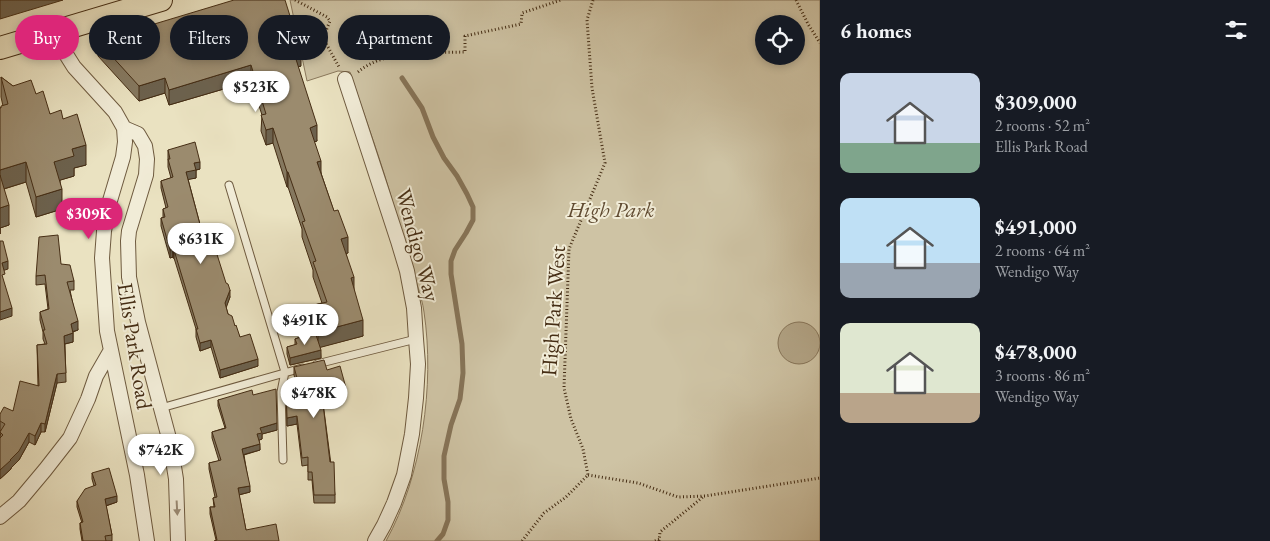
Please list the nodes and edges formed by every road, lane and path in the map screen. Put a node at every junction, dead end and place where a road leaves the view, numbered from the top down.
1 (161, 0) edge
2 (295, 0) edge
3 (561, 0) edge
4 (588, 0) edge
5 (796, 0) edge
6 (592, 1) edge
7 (79, 24) edge
8 (15, 43) edge
9 (820, 43) edge
10 (0, 48) edge
11 (70, 60) edge
12 (338, 64) dead end
13 (345, 79) joint
14 (124, 128) junction
15 (229, 185) dead end
16 (416, 339) junction
17 (111, 350) junction
18 (285, 372) junction
19 (161, 408) junction
20 (283, 460) dead end
21 (588, 475) junction
22 (820, 478) edge
23 (705, 496) junction
24 (0, 517) edge
25 (660, 540) edge
26 (147, 541) edge
27 (178, 541) edge
28 (375, 541) edge
29 (522, 541) edge
30 (655, 541) edge

1 - 7 main road
2 - 12 path
3 - 13 path
4 - 6 path
5 - 9 path
6 - 21 path, High Park West
8 - 10 main road
11 - 14 street, Ellis Park Road
13 - 16 street, Wendigo Way
14 - 17 street, Ellis Park Road
14 - 19 street, Ellis Park Road
15 - 18 lane
16 - 18 lane
16 - 28 street, Wendigo Way
17 - 24 street
17 - 26 street, Ellis Park Road
18 - 19 lane
18 - 20 lane
19 -> 27 street, Ellis Park Road
21 - 23 path
21 - 29 path
22 - 23 path
23 - 25 path
25 - 30 path

